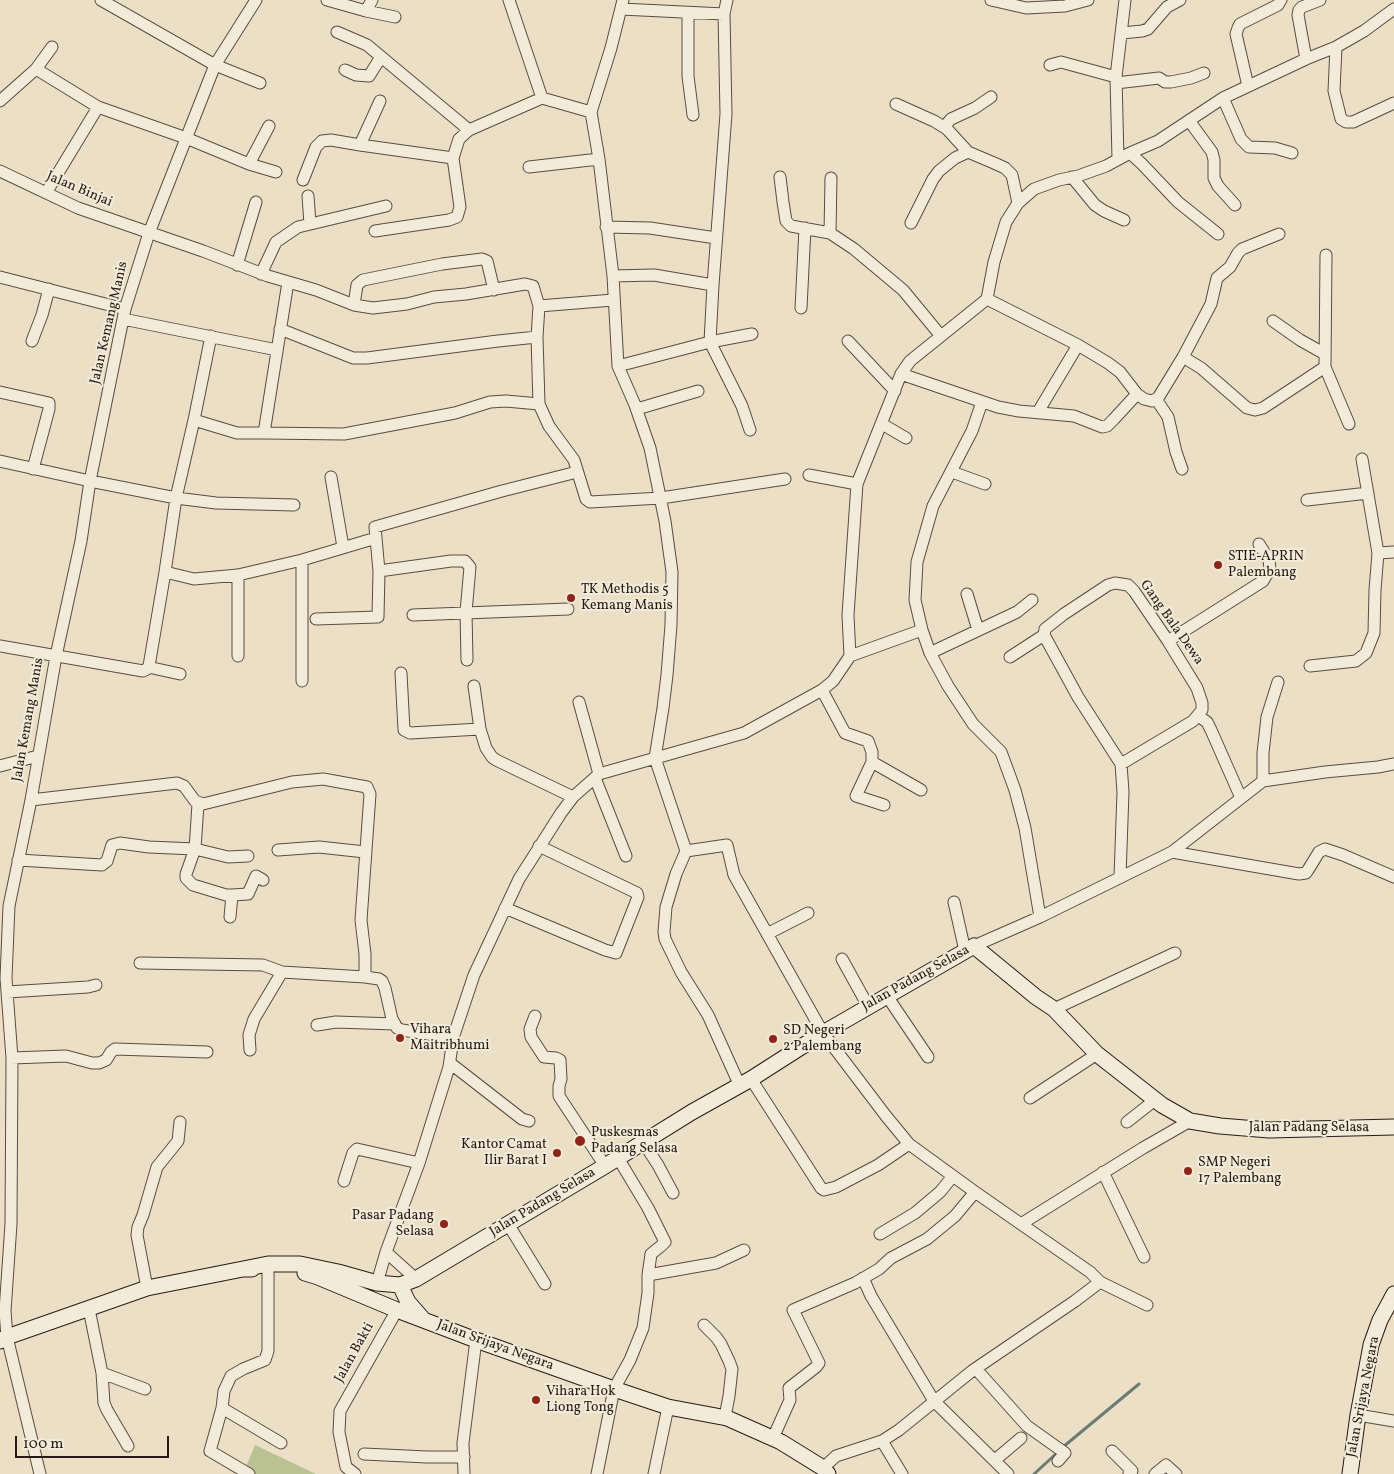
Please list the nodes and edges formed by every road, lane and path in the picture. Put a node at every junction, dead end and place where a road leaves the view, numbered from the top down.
1 (101, 0) edge
2 (256, 0) edge
3 (327, 0) edge
4 (372, 0) edge
5 (509, 0) edge
6 (727, 0) edge
7 (991, 0) edge
8 (1088, 0) edge
9 (1125, 0) edge
10 (1180, 0) edge
11 (1281, 0) edge
12 (1320, 0) edge
13 (622, 5) edge
14 (1394, 9) edge
15 (366, 11) junction
16 (688, 13) junction
17 (724, 14) junction
18 (395, 17) dead end
19 (337, 32) dead end
20 (1122, 33) junction
21 (52, 47) dead end
22 (1336, 47) junction
23 (381, 57) junction
24 (1306, 59) junction
25 (1050, 64) dead end
26 (215, 65) junction
27 (36, 69) junction
28 (345, 70) dead end
29 (1204, 73) dead end
30 (1116, 80) junction
31 (260, 83) dead end
32 (1248, 86) junction
33 (991, 97) dead end
34 (542, 98) junction
35 (1223, 98) junction
36 (0, 101) edge
37 (380, 101) dead end
38 (1394, 103) edge
39 (896, 104) dead end
40 (98, 107) junction
41 (591, 112) junction
42 (693, 115) dead end
43 (1190, 122) junction
44 (269, 126) dead end
45 (944, 127) junction
46 (469, 130) junction
47 (186, 138) junction
48 (360, 145) junction
49 (968, 152) junction
50 (1130, 153) junction
51 (1292, 153) dead end
52 (454, 158) junction
53 (599, 159) junction
54 (1118, 159) junction
55 (249, 164) junction
56 (529, 167) dead end
57 (0, 171) edge
58 (276, 172) dead end
59 (780, 177) dead end
60 (1072, 177) junction
61 (831, 178) dead end
62 (303, 180) dead end
63 (46, 193) junction
64 (308, 196) dead end
65 (256, 202) dead end
66 (1018, 203) junction
67 (1235, 205) dead end
68 (386, 206) dead end
69 (1124, 220) dead end
70 (911, 223) dead end
71 (310, 224) junction
72 (606, 227) junction
73 (806, 228) junction
74 (375, 231) dead end
75 (148, 233) junction
76 (830, 233) junction
77 (1218, 234) dead end
78 (1278, 234) dead end
79 (716, 238) junction
80 (1326, 255) dead end
81 (237, 265) junction
82 (261, 274) junction
83 (613, 276) junction
84 (0, 277) edge
85 (288, 282) junction
86 (713, 285) junction
87 (49, 289) junction
88 (494, 290) junction
89 (987, 299) junction
90 (613, 300) junction
91 (354, 305) junction
92 (539, 306) junction
93 (801, 308) dead end
94 (124, 314) junction
95 (1273, 321) dead end
96 (280, 329) junction
97 (752, 334) dead end
98 (211, 336) junction
99 (940, 336) junction
100 (537, 337) junction
101 (32, 340) dead end
102 (848, 341) dead end
103 (710, 342) junction
104 (1078, 345) junction
105 (277, 350) junction
106 (1325, 354) junction
107 (1183, 357) junction
108 (618, 366) junction
109 (1325, 367) junction
110 (901, 374) junction
111 (698, 391) dead end
112 (895, 391) junction
113 (0, 392) edge
114 (1137, 394) junction
115 (1156, 399) junction
116 (982, 402) junction
117 (539, 404) junction
118 (637, 409) junction
119 (1038, 412) junction
120 (194, 420) junction
121 (882, 424) junction
122 (1349, 424) dead end
123 (750, 430) dead end
124 (264, 432) junction
125 (906, 438) dead end
126 (1362, 459) dead end
127 (1, 465) edge
128 (33, 469) junction
129 (1182, 469) dead end
130 (577, 472) junction
131 (952, 472) junction
132 (809, 475) dead end
133 (331, 476) dead end
134 (785, 479) dead end
135 (90, 481) junction
136 (857, 484) junction
137 (985, 484) dead end
138 (1368, 493) junction
139 (176, 498) junction
140 (661, 498) junction
141 (1307, 500) dead end
142 (294, 505) dead end
143 (376, 538) junction
144 (1259, 544) dead end
145 (343, 547) junction
146 (1394, 552) edge
147 (1378, 553) junction
148 (302, 560) junction
149 (379, 571) junction
150 (165, 572) junction
151 (238, 576) junction
152 (967, 594) dead end
153 (1032, 600) dead end
154 (568, 609) dead end
155 (466, 612) junction
156 (414, 615) dead end
157 (316, 619) dead end
158 (922, 630) junction
159 (978, 630) junction
160 (1044, 635) junction
161 (1168, 641) junction
162 (0, 646) edge
163 (930, 653) junction
164 (56, 656) junction
165 (238, 656) dead end
166 (850, 656) junction
167 (1010, 657) dead end
168 (467, 660) dead end
169 (1310, 666) dead end
170 (148, 667) junction
171 (180, 674) dead end
172 (401, 674) dead end
173 (302, 681) dead end
174 (1278, 682) dead end
175 (474, 686) dead end
176 (822, 690) junction
177 (579, 702) dead end
178 (1198, 716) junction
179 (480, 729) junction
180 (38, 756) junction
181 (655, 758) junction
182 (872, 762) junction
183 (1121, 764) junction
184 (1394, 764) edge
185 (0, 766) edge
186 (597, 776) junction
187 (1263, 781) junction
188 (921, 790) dead end
189 (573, 797) junction
190 (1240, 798) junction
191 (31, 800) junction
192 (198, 804) junction
193 (884, 805) dead end
194 (540, 846) junction
195 (195, 849) junction
196 (278, 850) dead end
197 (686, 851) junction
198 (365, 852) junction
199 (1172, 852) junction
200 (248, 856) dead end
201 (626, 856) dead end
202 (18, 860) junction
203 (1120, 877) junction
204 (1394, 877) edge
205 (263, 880) dead end
206 (232, 895) junction
207 (954, 902) dead end
208 (5, 905) edge
209 (505, 908) junction
210 (808, 913) dead end
211 (230, 917) dead end
212 (1040, 917) junction
213 (767, 934) junction
214 (970, 948) junction
215 (1176, 953) dead end
216 (842, 959) dead end
217 (140, 963) dead end
218 (282, 972) junction
219 (365, 977) junction
220 (3, 978) edge
221 (96, 985) dead end
222 (7, 992) junction
223 (887, 996) junction
224 (868, 1006) junction
225 (1054, 1008) junction
226 (535, 1016) dead end
227 (395, 1024) junction
228 (317, 1025) dead end
229 (823, 1033) junction
230 (453, 1038) junction
231 (6, 1039) edge
232 (250, 1050) dead end
233 (207, 1052) dead end
234 (1097, 1054) junction
235 (928, 1057) dead end
236 (450, 1063) junction
237 (8, 1065) edge
238 (745, 1082) junction
239 (1030, 1098) dead end
240 (1155, 1100) junction
241 (529, 1121) dead end
242 (1190, 1121) junction
243 (180, 1122) dead end
244 (1127, 1122) dead end
245 (1394, 1127) edge
246 (643, 1142) junction
247 (909, 1144) junction
248 (618, 1158) junction
249 (419, 1162) junction
250 (605, 1166) junction
251 (1103, 1172) junction
252 (953, 1176) junction
253 (344, 1181) dead end
254 (975, 1192) junction
255 (673, 1193) dead end
256 (6, 1223) edge
257 (508, 1224) junction
258 (1021, 1224) junction
259 (880, 1234) dead end
260 (744, 1250) dead end
261 (386, 1252) junction
262 (1144, 1257) dead end
263 (243, 1269) junction
264 (268, 1270) junction
265 (648, 1275) junction
266 (863, 1278) junction
267 (416, 1279) junction
268 (1100, 1282) junction
269 (377, 1283) junction
270 (545, 1284) dead end
271 (400, 1285) junction
272 (147, 1288) junction
273 (1394, 1294) edge
274 (1147, 1304) dead end
275 (390, 1307) junction
276 (89, 1309) junction
277 (1390, 1311) edge
278 (423, 1319) junction
279 (704, 1325) dead end
280 (4, 1339) edge
281 (476, 1340) junction
282 (976, 1369) junction
283 (102, 1373) junction
284 (145, 1389) dead end
285 (614, 1389) junction
286 (934, 1401) junction
287 (668, 1407) junction
288 (222, 1408) junction
289 (1358, 1416) junction
290 (725, 1417) junction
291 (1394, 1421) edge
292 (773, 1438) junction
293 (1021, 1438) dead end
294 (882, 1442) junction
295 (281, 1443) dead end
296 (128, 1446) dead end
297 (1112, 1451) dead end
298 (364, 1454) dead end
299 (464, 1457) junction
300 (995, 1460) junction
301 (1058, 1461) dead end
302 (825, 1471) edge
303 (243, 1472) edge
304 (348, 1472) edge
305 (1132, 1473) edge
306 (40, 1474) edge
307 (464, 1474) edge
308 (597, 1474) edge
309 (654, 1474) edge
310 (902, 1474) edge
311 (1008, 1474) edge
312 (1154, 1474) edge
313 (1176, 1474) edge
314 (1350, 1474) edge

1 - 26 street
2 - 26 street, Jalan Kemang Manis
3 - 15 street
4 - 15 street
5 - 34 street
6 - 17 street
7 - 8 street
9 - 20 street
10 - 20 street
11 - 32 street
12 - 24 street
13 - 16 street
13 - 41 street
14 - 22 street
15 - 18 street
16 - 17 street
16 - 42 street
17 - 79 street
19 - 23 street
20 - 30 street
21 - 27 street
22 - 24 street
22 - 38 street
23 - 28 street
23 - 46 street
24 - 32 street
25 - 30 street
26 - 31 street
26 - 47 street, Jalan Kemang Manis
27 - 36 street
27 - 40 street
29 - 30 street
30 - 54 street
32 - 35 street
33 - 45 street
34 - 41 street
34 - 46 street
35 - 43 street
35 - 51 street
37 - 48 street
39 - 45 street
40 - 47 street
40 - 63 street
41 - 53 street
43 - 50 street
43 - 67 street
44 - 55 street
45 - 49 street
46 - 52 street
47 - 55 street
47 - 75 street, Jalan Kemang Manis
48 - 52 street
48 - 62 street
49 - 66 street
49 - 70 street
50 - 54 street
50 - 77 street
52 - 74 street
53 - 56 street
53 - 72 street
54 - 60 street
55 - 58 street
57 - 63 street, Jalan Binjai
59 - 73 street
60 - 66 street
60 - 69 street
61 - 76 street
63 - 75 street, Jalan Binjai
64 - 71 street
65 - 81 street
66 - 89 street
68 - 71 street
71 - 82 street
72 - 79 street
72 - 83 street
73 - 76 street
73 - 93 street
75 - 81 street, Jalan Binjai
75 - 94 street, Jalan Kemang Manis
76 - 99 street
78 - 107 street
79 - 86 street
80 - 106 street
81 - 82 street, Jalan Binjai
82 - 85 street, Jalan Binjai
83 - 86 street
83 - 90 street
84 - 87 street
85 - 91 street, Jalan Binjai
85 - 96 street
86 - 103 street
87 - 94 street
87 - 101 street
88 - 91 street, Jalan Binjai
88 - 91 street
88 - 92 street, Jalan Binjai
89 - 99 street
89 - 104 street
90 - 92 street
90 - 108 street
92 - 100 street
94 - 98 street
94 - 135 street, Jalan Kemang Manis
95 - 106 street
96 - 100 street
96 - 105 street
97 - 103 street
98 - 105 street
98 - 120 street
99 - 110 street
100 - 117 street
102 - 112 street
103 - 108 street
103 - 123 street
104 - 114 street
104 - 119 street
105 - 124 street
106 - 109 street
107 - 109 street
107 - 115 street
108 - 118 street
109 - 122 street
110 - 112 street
110 - 116 street
111 - 118 street
112 - 121 street
113 - 128 street
114 - 115 street
114 - 119 street
115 - 129 street
116 - 119 street
116 - 131 street
117 - 124 street
117 - 130 street
118 - 140 street
120 - 124 street
120 - 139 street
121 - 125 street
121 - 136 street
126 - 138 street
127 - 128 street
128 - 135 street
130 - 140 street
130 - 143 street
131 - 137 street
131 - 158 street
132 - 136 street
133 - 145 street
134 - 140 street
135 - 139 street
135 - 164 street, Jalan Kemang Manis
136 - 166 street
138 - 141 street
138 - 147 street
139 - 142 street
139 - 150 street
140 - 181 street
143 - 145 street
143 - 149 street
144 - 161 street
145 - 148 street
146 - 147 street
147 - 169 street
148 - 151 street
148 - 173 street
149 - 155 street
149 - 157 street
150 - 151 street
150 - 170 street
151 - 165 street
152 - 159 street
153 - 159 street
154 - 155 street
155 - 156 street
155 - 168 street
158 - 163 street
158 - 166 street
159 - 163 street
160 - 161 street, Gang Bala Dewa
160 - 167 street
160 - 183 street
161 - 178 street, Gang Bala Dewa
162 - 164 street
163 - 212 street
164 - 170 street
164 - 180 street, Jalan Kemang Manis
166 - 176 street
170 - 171 street
172 - 179 street
174 - 187 street
175 - 179 street
176 - 181 street
176 - 182 street
177 - 186 street
178 - 183 street
178 - 190 street
179 - 189 street
180 - 185 street
180 - 191 street, Jalan Kemang Manis
181 - 186 street
181 - 197 street
182 - 188 street
182 - 193 street
183 - 203 street
184 - 187 street
186 - 189 street
186 - 201 street
187 - 190 street
189 - 194 street
190 - 199 street
191 - 192 street
191 - 202 street, Jalan Kemang Manis
192 - 195 street
192 - 198 street
194 - 209 street
194 - 209 street
195 - 200 street
195 - 202 street
195 - 206 street
196 - 198 street
197 - 213 street
197 - 238 street
198 - 219 street
199 - 203 street
199 - 204 street
202 - 208 street, Jalan Kemang Manis
203 - 212 street
205 - 206 street
206 - 211 street
207 - 214 street
208 - 220 street, Jalan Kemang Manis
209 - 230 street
210 - 213 street
212 - 214 street
213 - 229 street
214 - 223 street, Jalan Padang Selasa
214 - 225 street, Jalan Padang Selasa
215 - 225 street
216 - 224 street
217 - 218 street
218 - 219 street
218 - 232 street
219 - 227 street
220 - 222 street, Jalan Kemang Manis
221 - 222 street
222 - 231 street, Jalan Kemang Manis
223 - 224 street, Jalan Padang Selasa
223 - 235 street
224 - 229 street, Jalan Padang Selasa
225 - 234 street, Jalan Padang Selasa
226 - 250 street
227 - 228 street
227 - 230 street
229 - 238 street, Jalan Padang Selasa
229 - 247 street
230 - 236 street
231 - 237 street, Jalan Kemang Manis
233 - 237 street
234 - 239 street
234 - 240 street, Jalan Padang Selasa
236 - 241 street
236 - 249 street
237 - 256 street, Jalan Kemang Manis
238 - 246 street, Jalan Padang Selasa
238 - 247 street
240 - 242 street, Jalan Padang Selasa
240 - 244 street
242 - 245 street, Jalan Padang Selasa
242 - 251 street
243 - 272 street
246 - 248 street, Jalan Padang Selasa
246 - 255 street
247 - 252 street
248 - 250 street, Jalan Padang Selasa
248 - 265 street
249 - 253 street
249 - 261 street
250 - 257 street, Jalan Padang Selasa
251 - 258 street
251 - 262 street
252 - 254 street
252 - 259 street
254 - 258 street
254 - 266 street
256 - 280 street, Jalan Kemang Manis
257 - 267 street, Jalan Padang Selasa
257 - 270 street
258 - 268 street
260 - 265 street
261 - 267 street
261 - 269 street
263 - 264 street, Jalan Srijaya Negara
263 - 269 street, Jalan Padang Selasa
263 - 272 street
264 - 275 street, Jalan Srijaya Negara
264 - 288 street
265 - 285 street
266 - 286 street
266 - 292 street
267 - 271 street, Jalan Padang Selasa
268 - 274 street
268 - 282 street
269 - 271 street, Jalan Padang Selasa
271 - 278 street
272 - 276 street
273 - 277 street, Jalan Srijaya Negara
275 - 278 street, Jalan Srijaya Negara
275 - 304 street, Jalan Bakti
276 - 280 street
276 - 283 street
277 - 289 street, Jalan Srijaya Negara
278 - 281 street, Jalan Srijaya Negara
279 - 290 street
280 - 306 street, Jalan Kemang Manis
281 - 285 street, Jalan Srijaya Negara
281 - 299 street
282 - 286 street
282 - 301 street
283 - 284 street
283 - 296 street
285 - 287 street, Jalan Srijaya Negara
285 - 308 street
286 - 294 street
286 - 300 street
287 - 290 street, Jalan Srijaya Negara
287 - 309 street
288 - 295 street
288 - 303 street
289 - 291 street
289 - 314 street, Jalan Srijaya Negara
290 - 292 street, Jalan Srijaya Negara
292 - 302 street, Jalan Srijaya Negara
293 - 300 street
294 - 302 street
294 - 310 street
297 - 305 street
298 - 299 street
299 - 307 street
300 - 311 street
312 - 313 street

